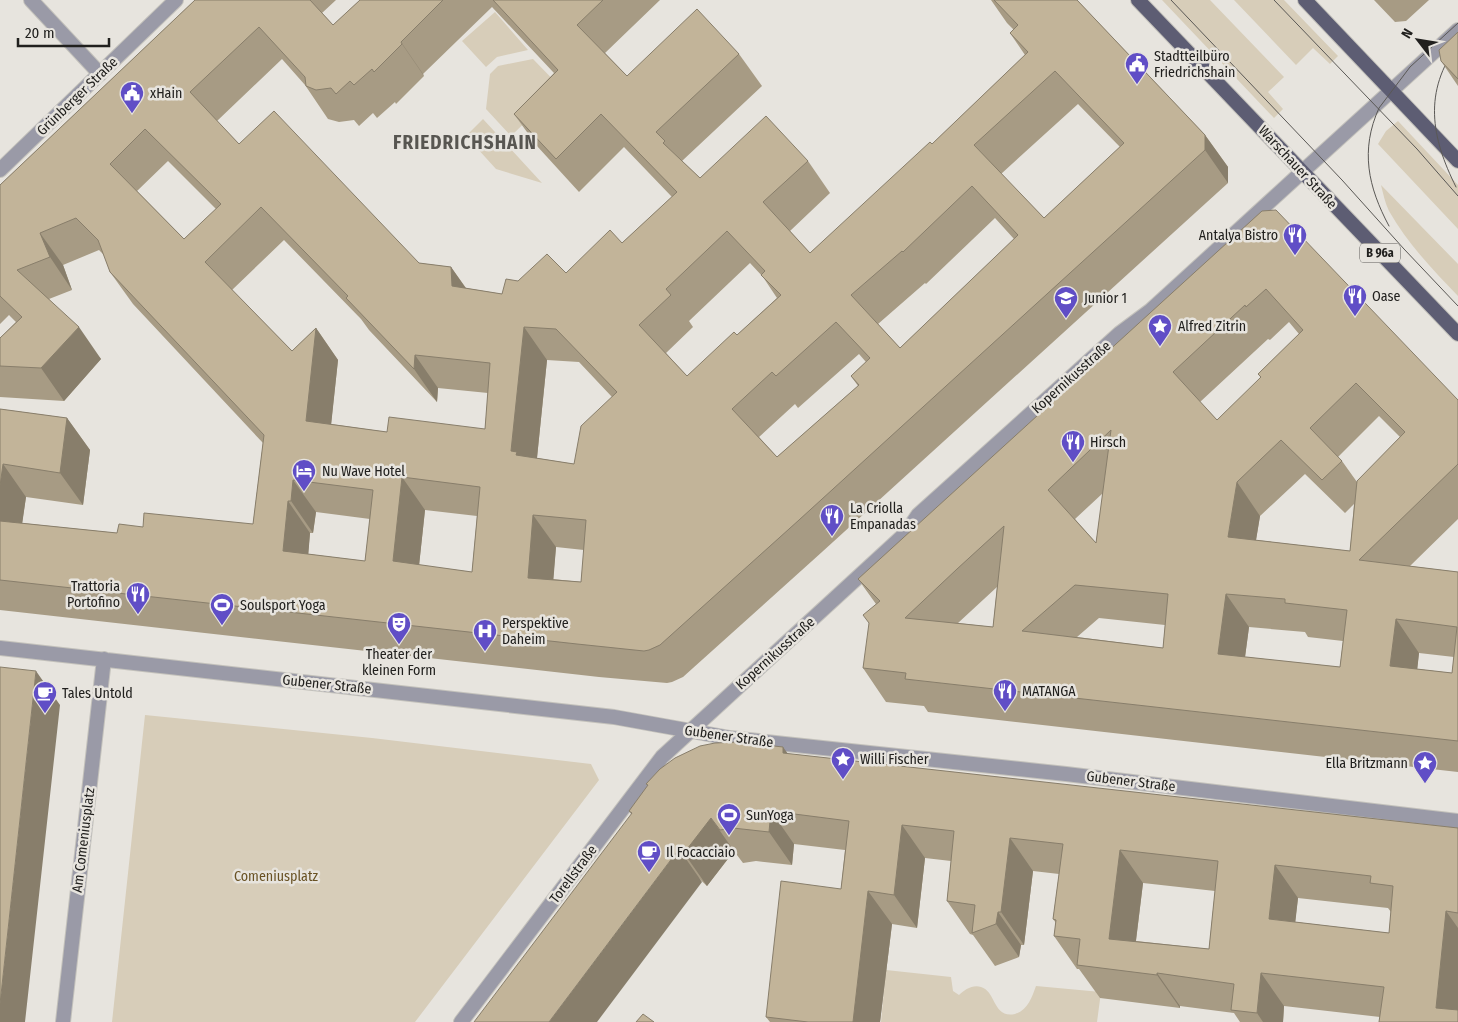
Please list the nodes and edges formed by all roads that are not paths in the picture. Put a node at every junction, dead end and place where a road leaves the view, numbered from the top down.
1 (31, 0) edge
2 (176, 0) edge
3 (1138, 0) edge
4 (1305, 0) edge
5 (1458, 30) edge
6 (100, 74) junction
7 (1391, 91) junction
8 (1458, 161) edge
9 (0, 170) edge
10 (1302, 172) junction
11 (1458, 334) edge
12 (0, 648) edge
13 (104, 659) junction
14 (690, 731) junction
15 (1458, 821) edge
16 (63, 1022) edge
17 (461, 1022) edge

1 - 6 street
2 - 6 street, Grünberger Straße
3 - 10 main road, Warschauer Straße / B 96a
4 - 7 main road
5 - 7 street, Kopernikusstraße
6 - 9 street, Grünberger Straße
7 - 8 main road
7 - 10 street, Kopernikusstraße
10 - 11 main road, Warschauer Straße / B 96a
10 - 14 street, Kopernikusstraße
12 - 13 street, Gubener Straße
13 - 14 street, Gubener Straße
13 - 16 street, Am Comeniusplatz
14 - 15 street, Gubener Straße
14 - 17 street, Torellstraße

